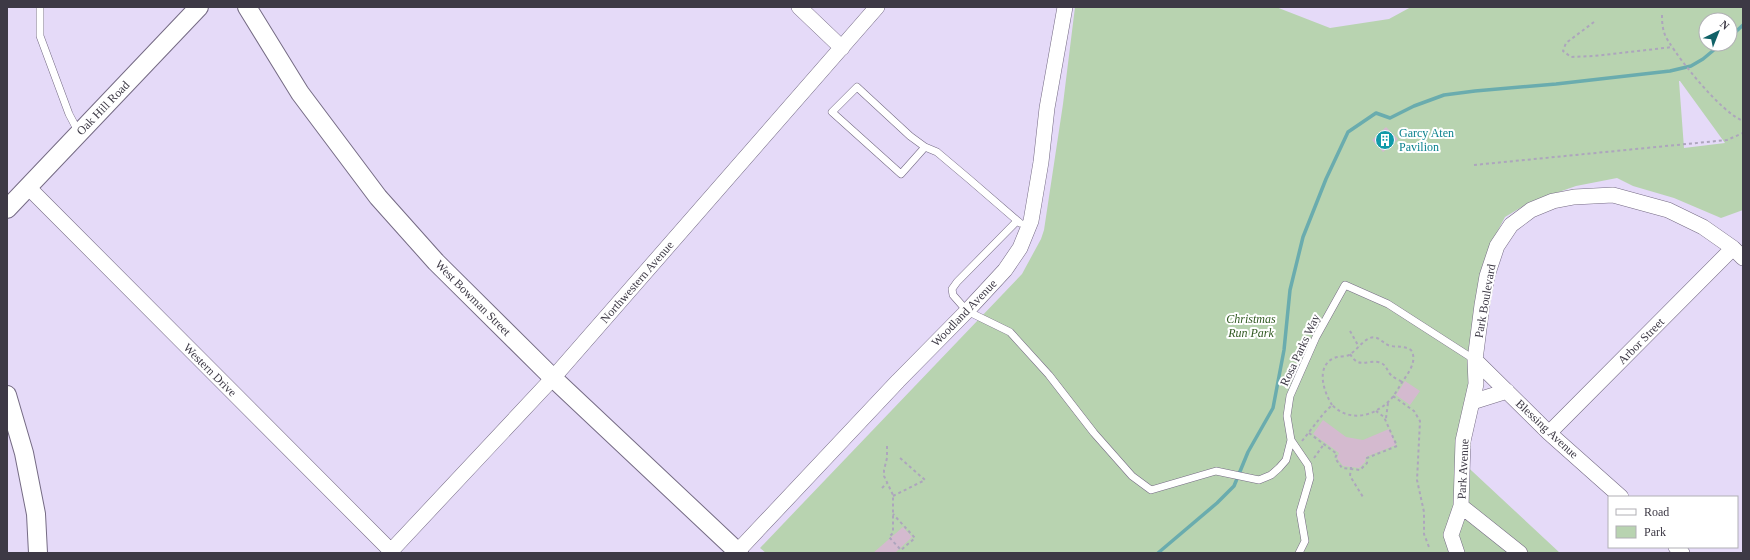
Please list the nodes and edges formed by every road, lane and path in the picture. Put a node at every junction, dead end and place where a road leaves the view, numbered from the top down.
1 (40, 7) edge
2 (199, 7) edge
3 (247, 7) edge
4 (799, 7) edge
5 (877, 7) edge
6 (1065, 7) edge
7 (1662, 15) dead end
8 (1594, 22) dead end
9 (1673, 47) junction
10 (842, 48) junction
11 (1743, 121) edge
12 (1743, 133) edge
13 (79, 134) junction
14 (924, 147) junction
15 (1474, 165) dead end
16 (28, 187) junction
17 (7, 209) edge
18 (1022, 225) junction
19 (1738, 253) edge
20 (967, 311) junction
21 (1350, 331) dead end
22 (1359, 347) junction
23 (1350, 354) junction
24 (1476, 360) junction
25 (553, 378) junction
26 (1402, 382) junction
27 (1507, 391) junction
28 (7, 396) edge
29 (1393, 396) junction
30 (1389, 401) junction
31 (1472, 402) junction
32 (1332, 405) junction
33 (1375, 411) junction
34 (1386, 419) junction
35 (1315, 424) junction
36 (1318, 427) dead end
37 (1309, 432) junction
38 (1549, 433) junction
39 (1291, 440) junction
40 (1324, 444) junction
41 (887, 446) dead end
42 (1297, 448) junction
43 (900, 458) dead end
44 (1314, 458) dead end
45 (1351, 468) junction
46 (887, 483) junction
47 (882, 488) dead end
48 (893, 496) junction
49 (1620, 496) edge
50 (1363, 497) dead end
51 (1461, 506) junction
52 (893, 514) junction
53 (1429, 547) dead end
54 (392, 552) edge
55 (737, 552) edge
56 (38, 553) edge
57 (1299, 553) edge
58 (1457, 553) edge
59 (1520, 553) edge

1 - 13 lane
2 - 13 street, Oak Hill Road
3 - 25 street, West Bowman Street
4 - 10 street
5 - 10 street, Northwestern Avenue
6 - 18 street, Woodland Avenue
7 - 9 path
8 - 9 path
9 - 11 path
10 - 25 street, Northwestern Avenue
12 - 15 path
13 - 16 street, Oak Hill Road
14 - 14 lane
14 - 18 lane
16 - 17 street, Oak Hill Road
16 - 54 street, Western Drive
18 - 20 street, Woodland Avenue
18 - 20 lane
19 - 24 street, Park Boulevard
19 - 38 street, Arbor Street
20 - 39 lane, Rosa Parks Way
20 - 55 street, Woodland Avenue
21 - 22 path
22 - 23 path
22 - 26 path
23 - 26 path
23 - 32 path
24 - 27 street, Blessing Avenue
24 - 31 street, Park Avenue
24 - 39 lane, Rosa Parks Way
25 - 54 street, Northwestern Avenue
25 - 55 street, West Bowman Street
26 - 29 path
27 - 31 street
27 - 38 street, Blessing Avenue
28 - 56 street
29 - 30 path
29 - 53 path
30 - 33 path
30 - 34 path
31 - 51 street, Park Avenue
32 - 33 path
32 - 35 path
33 - 34 path
34 - 45 path
35 - 36 path
35 - 37 path
37 - 40 path
37 - 42 path
38 - 49 street, Blessing Avenue
39 - 42 lane
40 - 44 path
40 - 45 path
41 - 46 path
42 - 57 lane
43 - 48 path
45 - 50 path
46 - 47 path
46 - 48 path
48 - 52 path
51 - 58 street, Park Avenue
51 - 59 street
52 - 52 path

